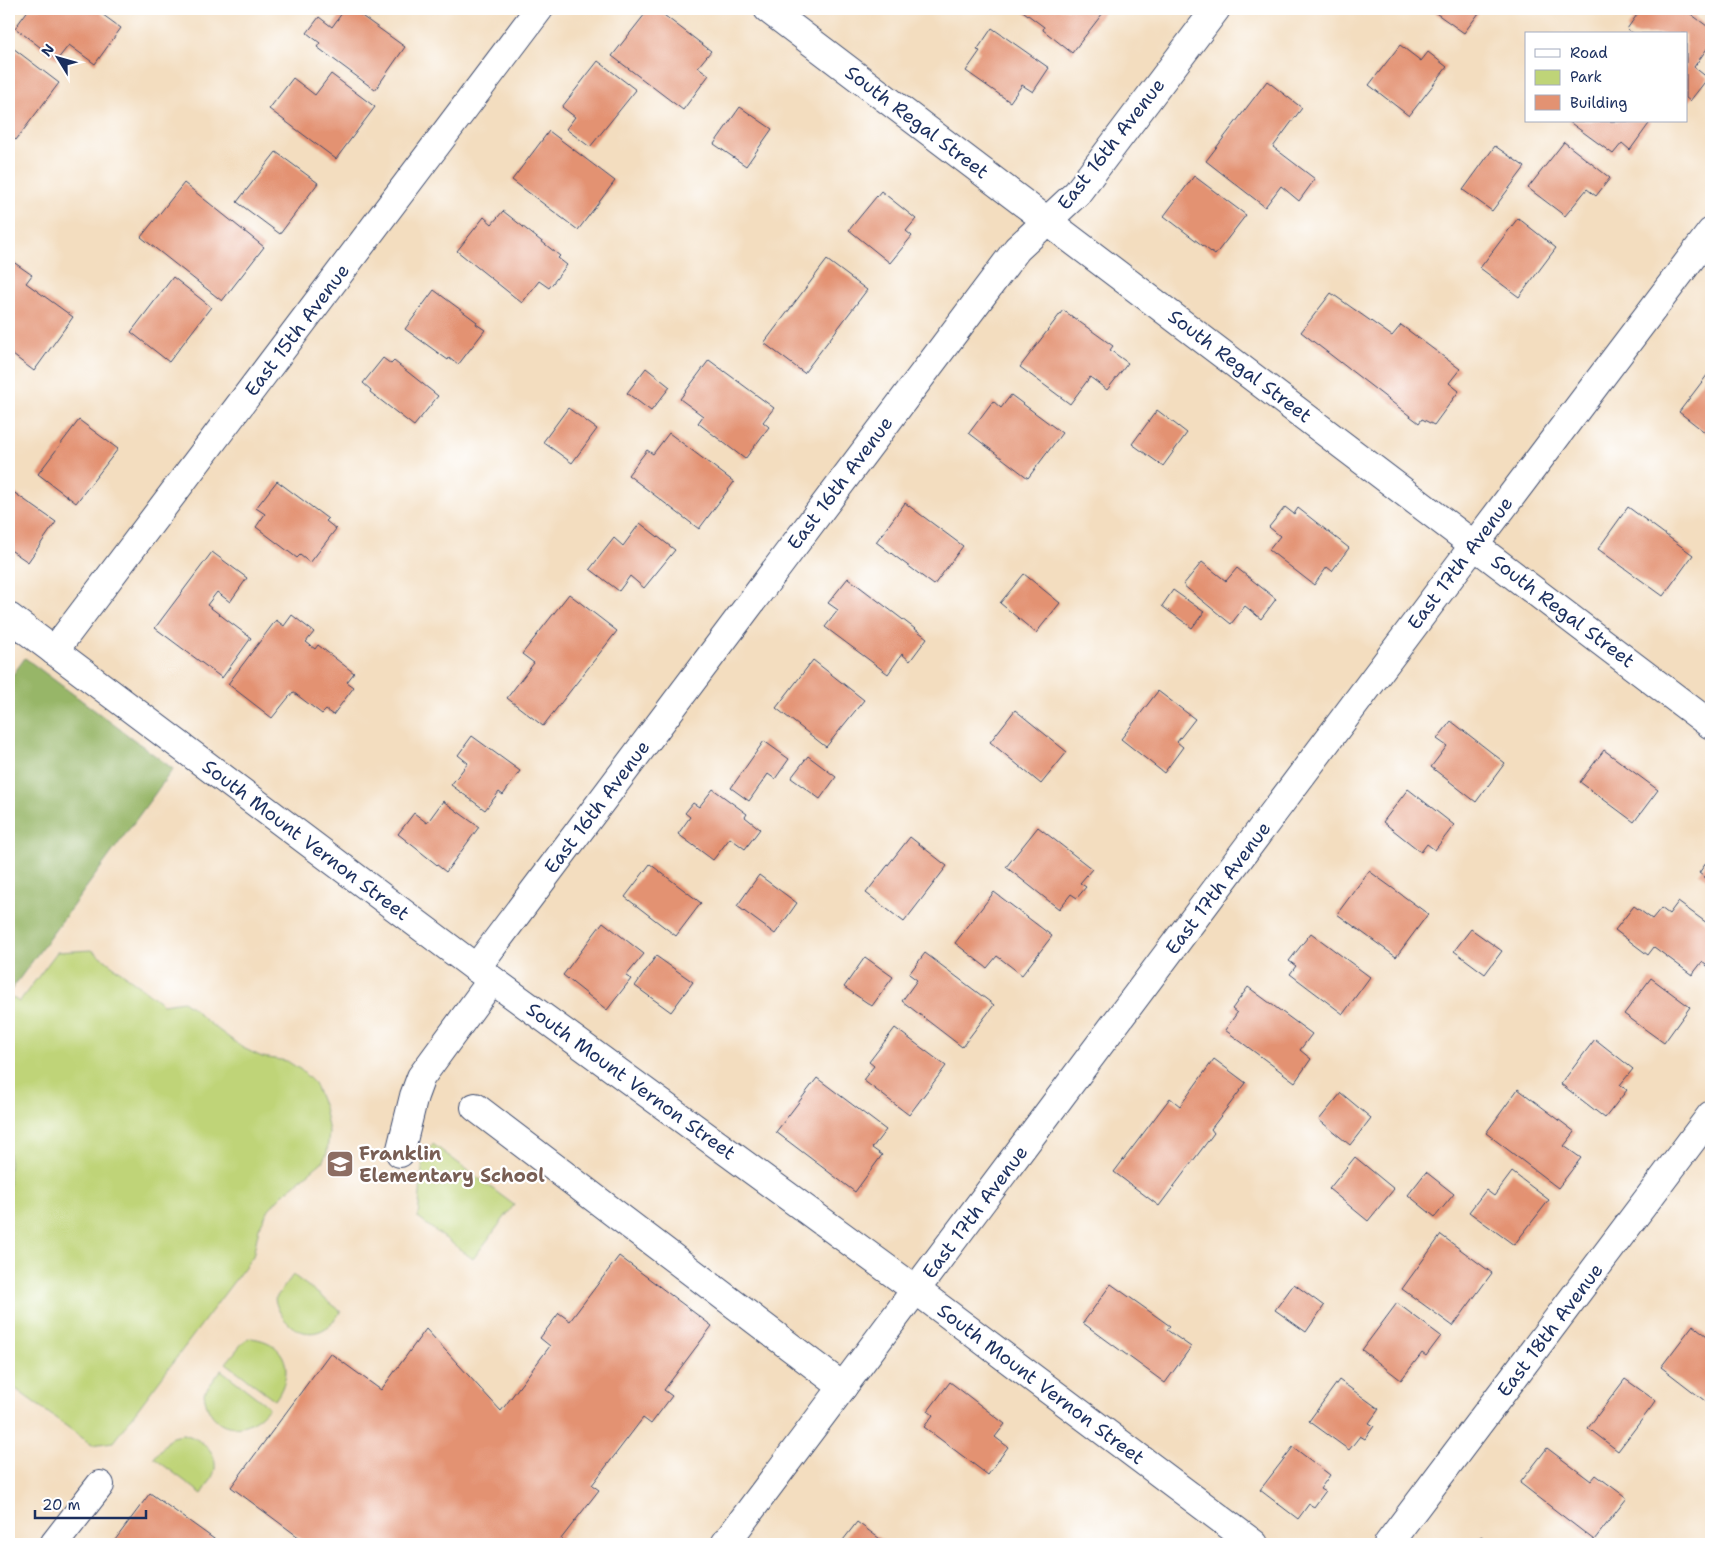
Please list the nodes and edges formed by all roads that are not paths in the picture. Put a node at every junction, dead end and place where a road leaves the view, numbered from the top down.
1 (539, 9) edge
2 (768, 9) edge
3 (1216, 9) edge
4 (1048, 221) junction
5 (1711, 232) edge
6 (1475, 544) junction
7 (9, 617) edge
8 (54, 651) junction
9 (1711, 725) edge
10 (484, 974) junction
11 (475, 1107) dead end
12 (1711, 1115) edge
13 (400, 1153) dead end
14 (916, 1290) junction
15 (843, 1387) junction
16 (100, 1485) dead end
17 (54, 1544) edge
18 (725, 1544) edge
19 (1254, 1544) edge
20 (1388, 1544) edge

1 - 8 street, East 15th Avenue
2 - 4 street, South Regal Street
3 - 4 street, East 16th Avenue
4 - 6 street, South Regal Street
4 - 10 street, East 16th Avenue
5 - 6 street, East 17th Avenue
6 - 9 street, South Regal Street
6 - 14 street, East 17th Avenue
7 - 8 street, South Mount Vernon Street
8 - 10 street, South Mount Vernon Street
10 - 13 street, East 16th Avenue
10 - 14 street, South Mount Vernon Street
11 - 15 street
12 - 20 street, East 18th Avenue
14 - 15 street, East 17th Avenue
14 - 19 street, South Mount Vernon Street
15 - 18 street, East 17th Avenue
16 - 17 street

